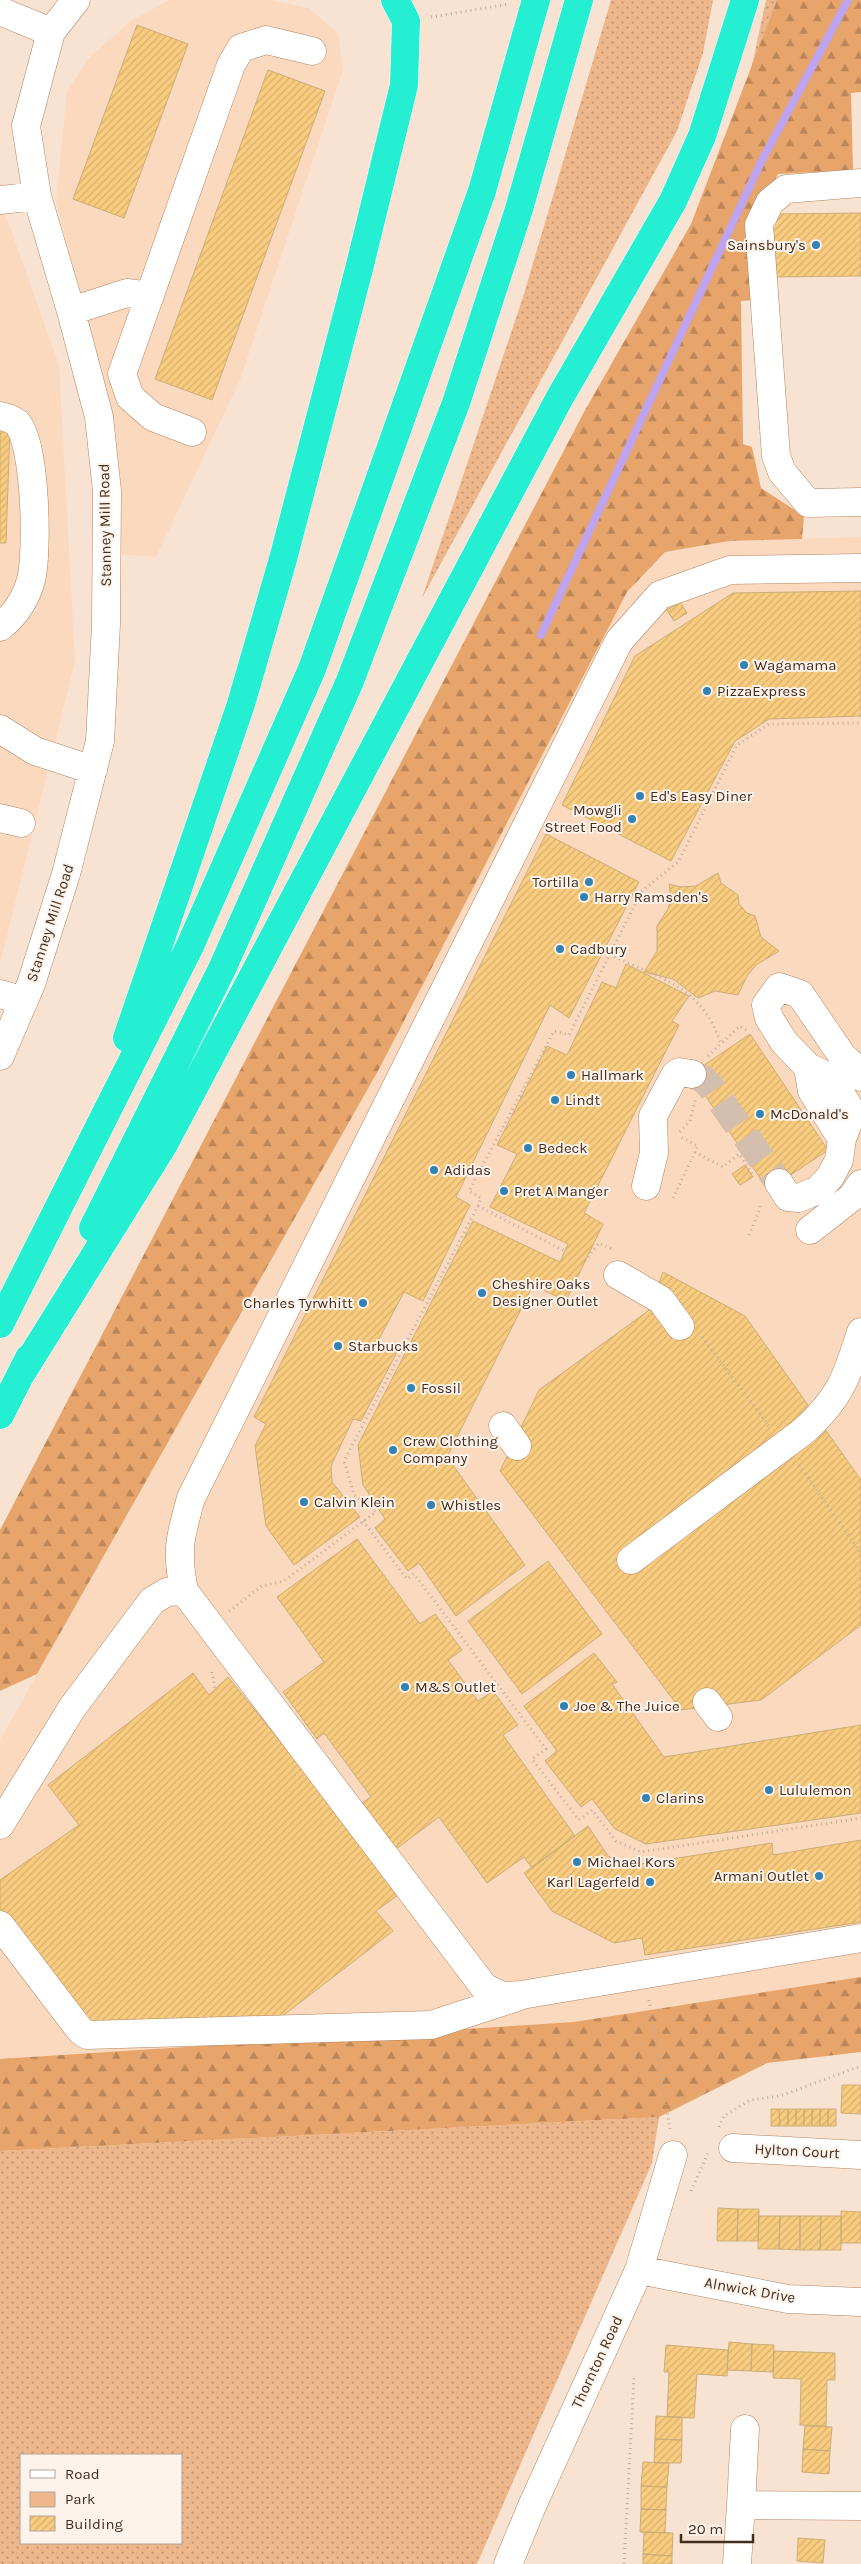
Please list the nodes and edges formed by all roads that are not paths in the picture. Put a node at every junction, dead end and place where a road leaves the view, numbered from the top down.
1 (76, 0) edge
2 (579, 0) edge
3 (745, 0) edge
4 (525, 2) edge
5 (401, 10) edge
6 (0, 11) edge
7 (51, 32) junction
8 (312, 51) dead end
9 (861, 183) edge
10 (37, 196) junction
11 (0, 200) edge
12 (150, 296) junction
13 (71, 311) junction
14 (0, 416) edge
15 (192, 432) dead end
16 (861, 502) edge
17 (861, 568) edge
18 (0, 627) edge
19 (0, 729) edge
20 (92, 770) junction
21 (12, 998) edge
22 (0, 1056) edge
23 (697, 1076) tunnel mouth
24 (861, 1077) edge
25 (88, 1147) junction
26 (861, 1184) edge
27 (646, 1186) dead end
28 (766, 1190) tunnel mouth
29 (810, 1230) dead end
30 (618, 1275) dead end
31 (0, 1324) edge
32 (690, 1330) road end
33 (861, 1332) edge
34 (21, 1374) junction
35 (0, 1415) edge
36 (631, 1560) dead end
37 (184, 1591) junction
38 (0, 1825) edge
39 (0, 1925) edge
40 (861, 1938) edge
41 (521, 1995) junction
42 (733, 2148) dead end
43 (673, 2155) dead end
44 (861, 2155) edge
45 (639, 2270) junction
46 (861, 2302) edge
47 (745, 2429) dead end
48 (741, 2505) junction
49 (861, 2506) edge
50 (508, 2564) edge
51 (737, 2564) edge

1 - 7 street, Stanney Mill Road
2 - 34 highway
3 - 34 highway
4 - 25 highway, bridge
5 - 25 highway
6 - 7 street
7 - 10 street, Stanney Mill Road
8 - 12 street
9 - 16 street
10 - 11 street
10 - 13 street, Stanney Mill Road
12 - 13 street
12 - 15 street
13 - 20 street, Stanney Mill Road
14 - 18 street
17 - 37 street
19 - 20 street
20 - 21 street, Stanney Mill Road
21 - 22 street, Stanney Mill Road
23 - 27 street
24 - 28 street
25 - 31 highway
26 - 29 street
30 - 32 street
33 - 36 street
34 - 35 highway
37 - 38 street
37 - 41 street
39 - 41 street
40 - 41 street
42 - 44 street, Hylton Court
43 - 45 street, Thornton Road
45 - 46 street, Alnwick Drive
45 - 50 street, Thornton Road
47 - 48 street
48 - 49 street
48 - 51 street

